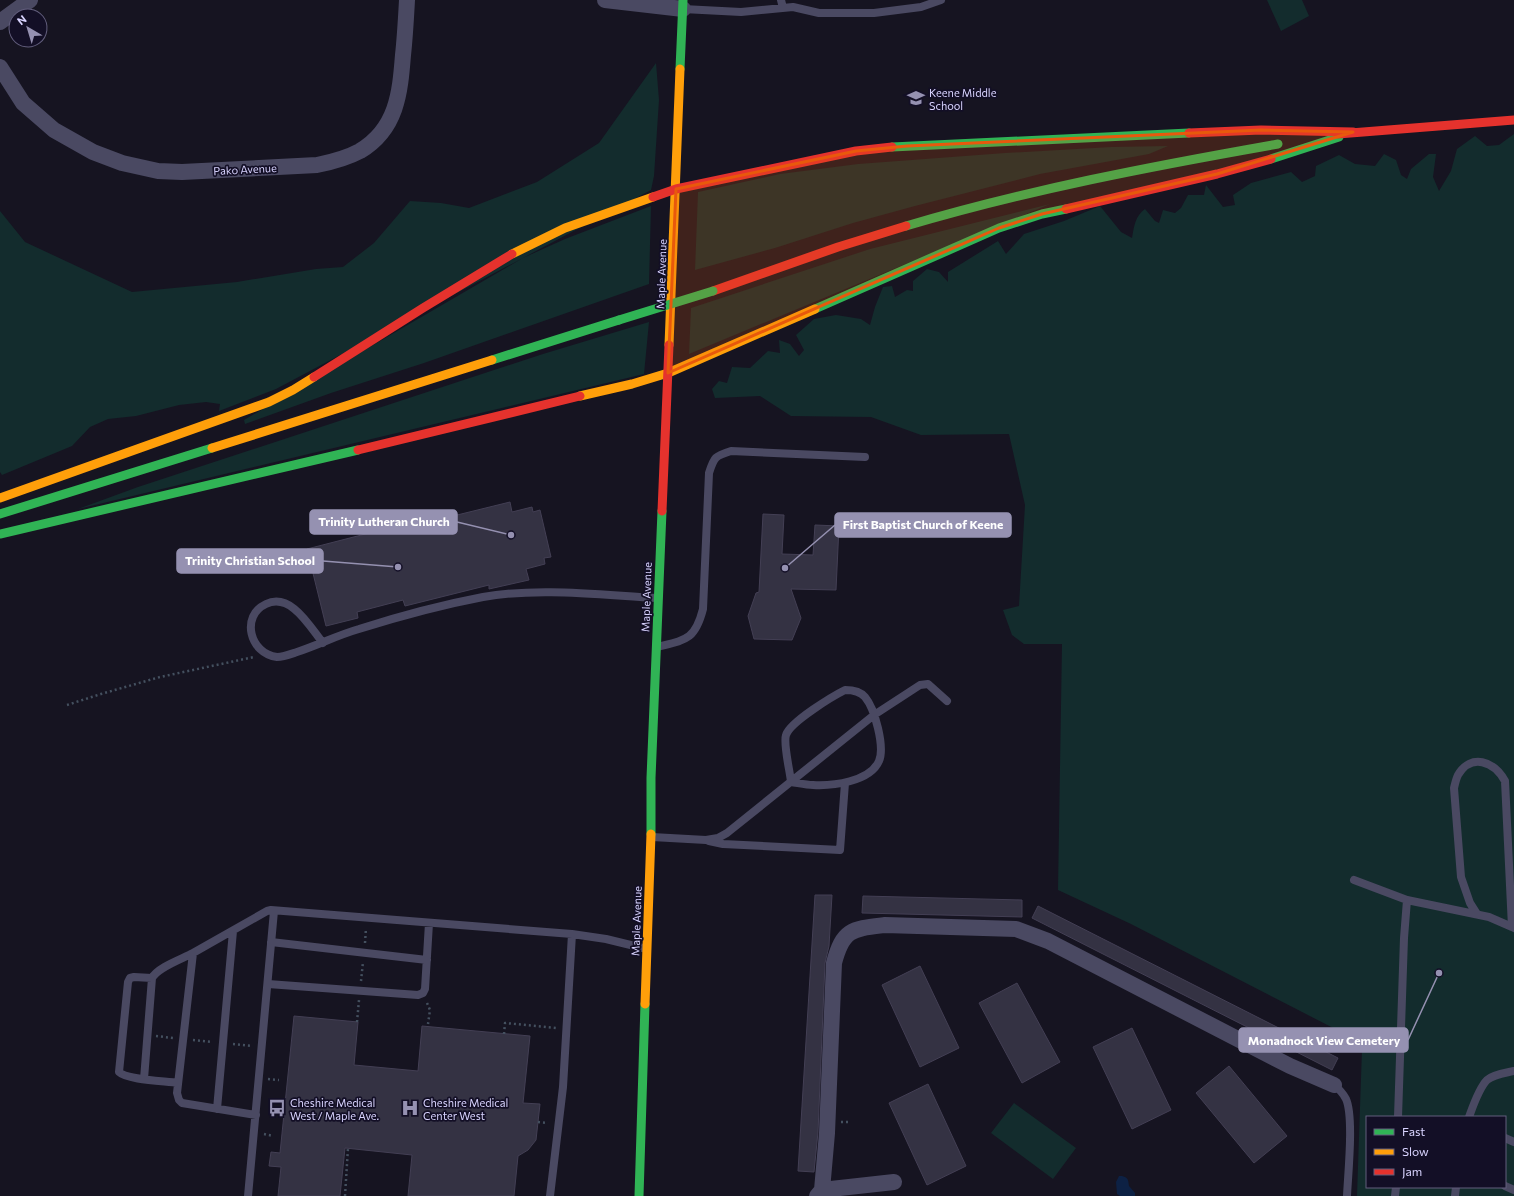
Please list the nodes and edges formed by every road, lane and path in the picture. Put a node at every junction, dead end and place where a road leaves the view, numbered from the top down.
1 (30, 0) edge
2 (408, 0) edge
3 (605, 0) edge
4 (941, 0) edge
5 (782, 4) edge
6 (683, 5) edge
7 (0, 22) edge
8 (0, 67) edge
9 (1514, 120) edge
10 (1352, 132) junction
11 (676, 189) junction
12 (668, 373) junction
13 (866, 457) dead end
14 (0, 498) edge
15 (0, 514) edge
16 (0, 534) edge
17 (658, 598) junction
18 (323, 643) junction
19 (656, 647) junction
20 (267, 654) junction
21 (947, 701) dead end
22 (67, 706) dead end
23 (874, 715) junction
24 (791, 782) junction
25 (845, 783) junction
26 (651, 837) junction
27 (706, 840) junction
28 (1354, 880) dead end
29 (1408, 900) junction
30 (274, 910) junction
31 (1477, 914) junction
32 (429, 923) junction
33 (366, 924) dead end
34 (1513, 928) edge
35 (233, 931) junction
36 (572, 934) junction
37 (271, 942) junction
38 (364, 945) dead end
39 (647, 949) junction
40 (193, 953) junction
41 (427, 960) junction
42 (363, 962) dead end
43 (152, 978) junction
44 (268, 984) junction
45 (360, 984) dead end
46 (423, 993) junction
47 (359, 997) dead end
48 (357, 1022) dead end
49 (428, 1024) dead end
50 (566, 1029) junction
51 (504, 1034) dead end
52 (153, 1036) dead end
53 (178, 1038) dead end
54 (192, 1040) dead end
55 (215, 1042) dead end
56 (230, 1044) dead end
57 (262, 1047) junction
58 (1514, 1071) edge
59 (144, 1079) junction
60 (178, 1083) junction
61 (1334, 1085) joint
62 (217, 1109) junction
63 (256, 1114) junction
64 (1398, 1116) edge
65 (1469, 1116) edge
66 (538, 1122) dead end
67 (548, 1122) dead end
68 (348, 1148) dead end
69 (894, 1182) dead end
70 (820, 1193) edge
71 (248, 1196) edge
72 (345, 1196) edge
73 (550, 1196) edge
74 (639, 1196) edge
75 (1347, 1196) edge

1 - 7 street
2 - 8 street, Pako Avenue
3 - 6 street
4 - 5 lane
5 - 6 lane
6 - 11 main road, Maple Avenue
9 - 10 main road
10 - 11 main road
10 - 12 main road
10 - 15 main road, bridge
11 - 12 main road, Maple Avenue
11 - 14 main road
12 - 16 main road
12 - 17 main road, Maple Avenue
13 - 19 lane
17 - 18 lane
17 - 19 main road, Maple Avenue
18 - 20 lane
18 - 20 lane
19 - 26 main road, Maple Avenue
20 - 22 path
21 - 23 lane
23 - 24 lane
23 - 24 lane
23 - 25 lane
24 - 25 lane
24 - 27 lane
25 - 27 lane
26 - 27 lane
26 - 39 main road, Maple Avenue
28 - 29 lane
29 - 31 lane
29 - 64 lane
30 - 32 lane
30 - 35 lane
30 - 37 lane
31 - 34 lane
31 - 34 lane
32 - 36 lane
32 - 41 lane
33 - 38 path
35 - 40 lane
35 - 62 lane
36 - 39 lane
36 - 50 lane
37 - 41 lane
37 - 44 lane
39 - 74 main road, Maple Avenue
40 - 43 lane
40 - 60 lane
41 - 46 lane
42 - 45 path
43 - 59 lane
43 - 59 lane
44 - 46 lane
44 - 57 lane
46 - 49 path
47 - 48 path
50 - 51 path
50 - 73 lane
52 - 53 path
54 - 55 path
56 - 57 path
57 - 63 lane
58 - 65 lane
59 - 60 lane
60 - 62 lane
61 - 70 street
61 - 75 lane
62 - 63 lane
63 - 71 lane
66 - 67 path
68 - 72 path
69 - 70 street

